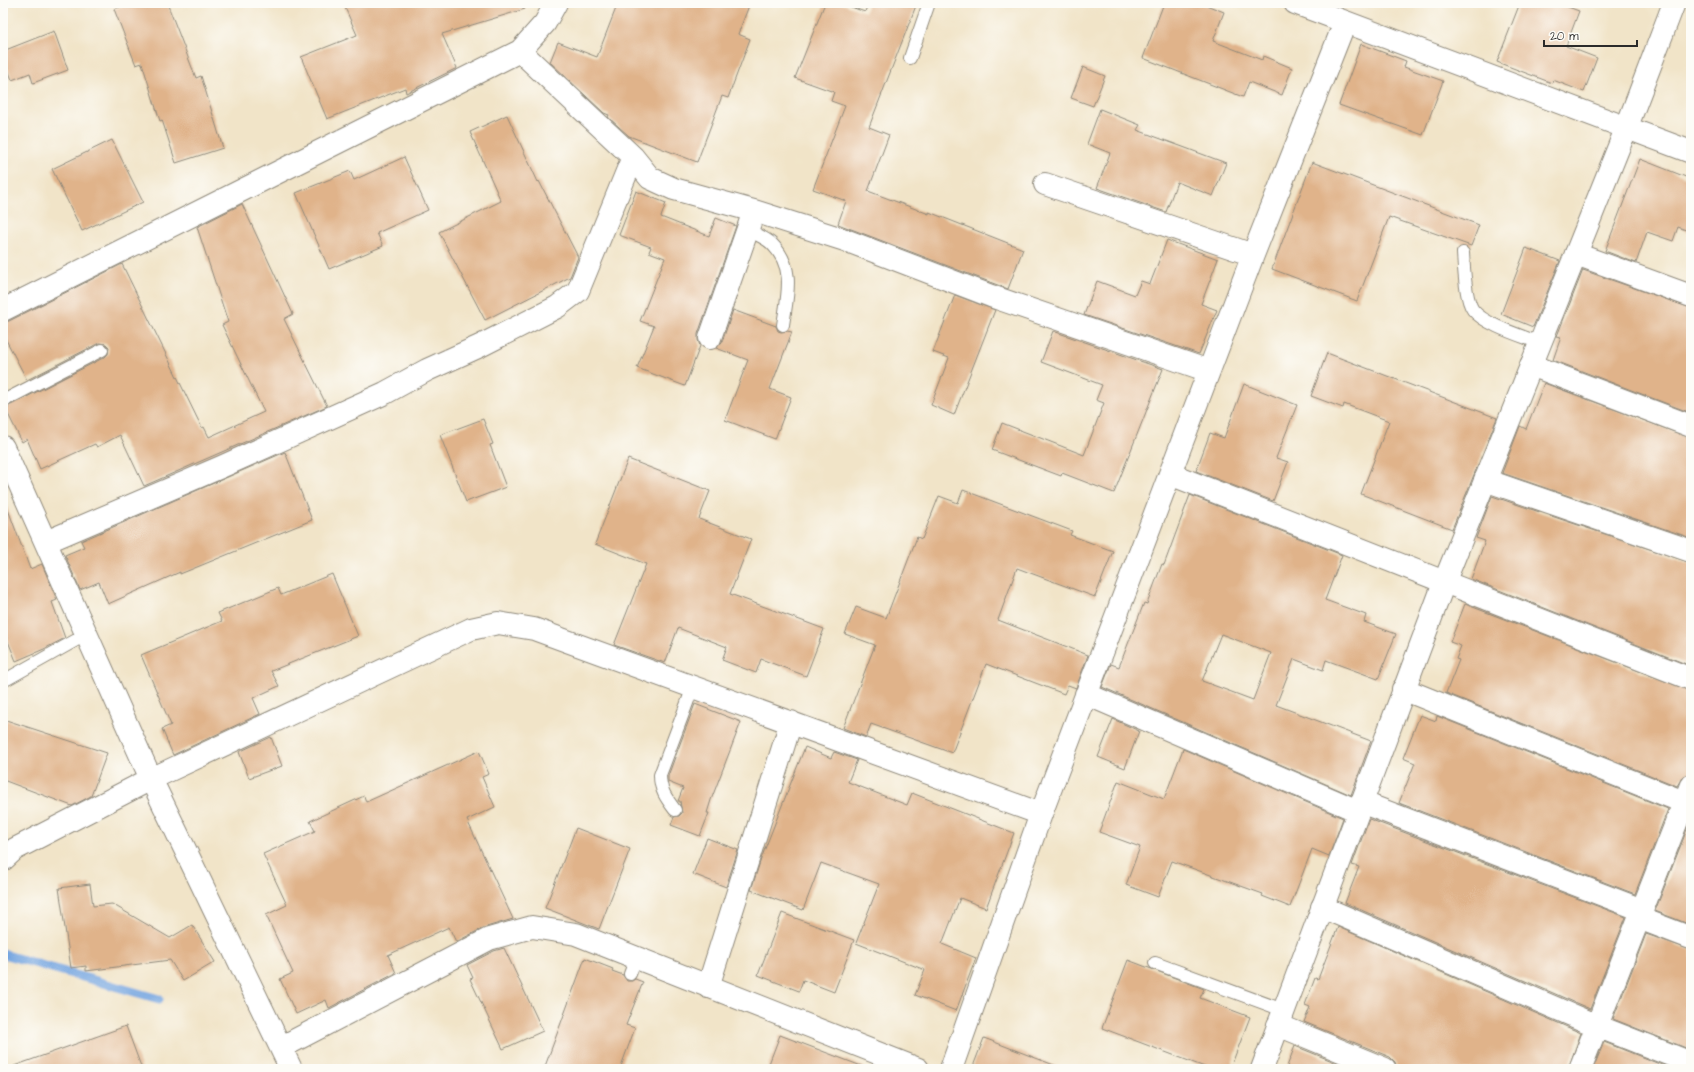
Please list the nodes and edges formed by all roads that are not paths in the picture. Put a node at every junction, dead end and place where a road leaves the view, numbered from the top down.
1 (556, 3) edge
2 (929, 3) edge
3 (1295, 3) edge
4 (1674, 3) edge
5 (1345, 22) junction
6 (520, 51) junction
7 (910, 58) dead end
8 (1626, 129) junction
9 (1691, 152) edge
10 (633, 158) junction
11 (1045, 184) dead end
12 (751, 221) junction
13 (1463, 253) dead end
14 (1253, 254) junction
15 (1576, 254) junction
16 (1691, 296) edge
17 (3, 310) edge
18 (783, 325) dead end
19 (710, 338) dead end
20 (1540, 342) junction
21 (102, 350) dead end
22 (1531, 365) junction
23 (1209, 371) junction
24 (3, 401) edge
25 (1691, 426) edge
26 (3, 447) edge
27 (1170, 474) junction
28 (1485, 480) junction
29 (46, 542) junction
30 (1691, 551) edge
31 (1444, 583) junction
32 (87, 634) junction
33 (3, 678) edge
34 (1691, 679) edge
35 (693, 687) junction
36 (1403, 689) junction
37 (1086, 694) junction
38 (791, 722) junction
39 (152, 779) junction
40 (1689, 797) edge
41 (1359, 806) junction
42 (675, 810) dead end
43 (1041, 814) junction
44 (3, 860) edge
45 (1322, 907) junction
46 (1641, 914) junction
47 (1691, 938) edge
48 (1155, 963) dead end
49 (708, 986) junction
50 (1281, 1018) junction
51 (1597, 1026) junction
52 (282, 1047) junction
53 (1691, 1063) edge
54 (291, 1069) edge
55 (918, 1069) edge
56 (951, 1069) edge
57 (1262, 1069) edge
58 (1385, 1069) edge
59 (1580, 1069) edge

1 - 6 street
2 - 7 lane
3 - 5 street
4 - 8 street
5 - 8 street
5 - 14 street
6 - 10 street
6 - 17 street
8 - 9 street
8 - 15 street
10 - 12 street
10 - 29 street
11 - 14 street
12 - 18 lane
12 - 19 street
12 - 23 street
13 - 20 lane
14 - 23 street
15 - 16 street
15 - 20 street
20 - 22 street
21 - 24 lane
22 - 25 street
22 - 28 street
23 - 27 street
26 - 29 street
27 - 31 street
27 - 37 street
28 - 30 street
28 - 31 street
29 - 32 street
31 - 34 street
31 - 36 street
32 - 33 lane
32 - 39 street
35 - 38 street
35 - 39 street
35 - 42 lane
36 - 40 street
36 - 41 street
37 - 41 street
37 - 43 street
38 - 43 street
38 - 49 street
39 - 44 street
39 - 52 street
40 - 46 street
41 - 45 street
41 - 46 street
43 - 56 street
45 - 50 street
45 - 51 street
46 - 47 street
46 - 51 street
48 - 50 lane
49 - 52 street
49 - 55 street
50 - 57 street
50 - 58 street
51 - 53 street
51 - 59 street
52 - 54 street

